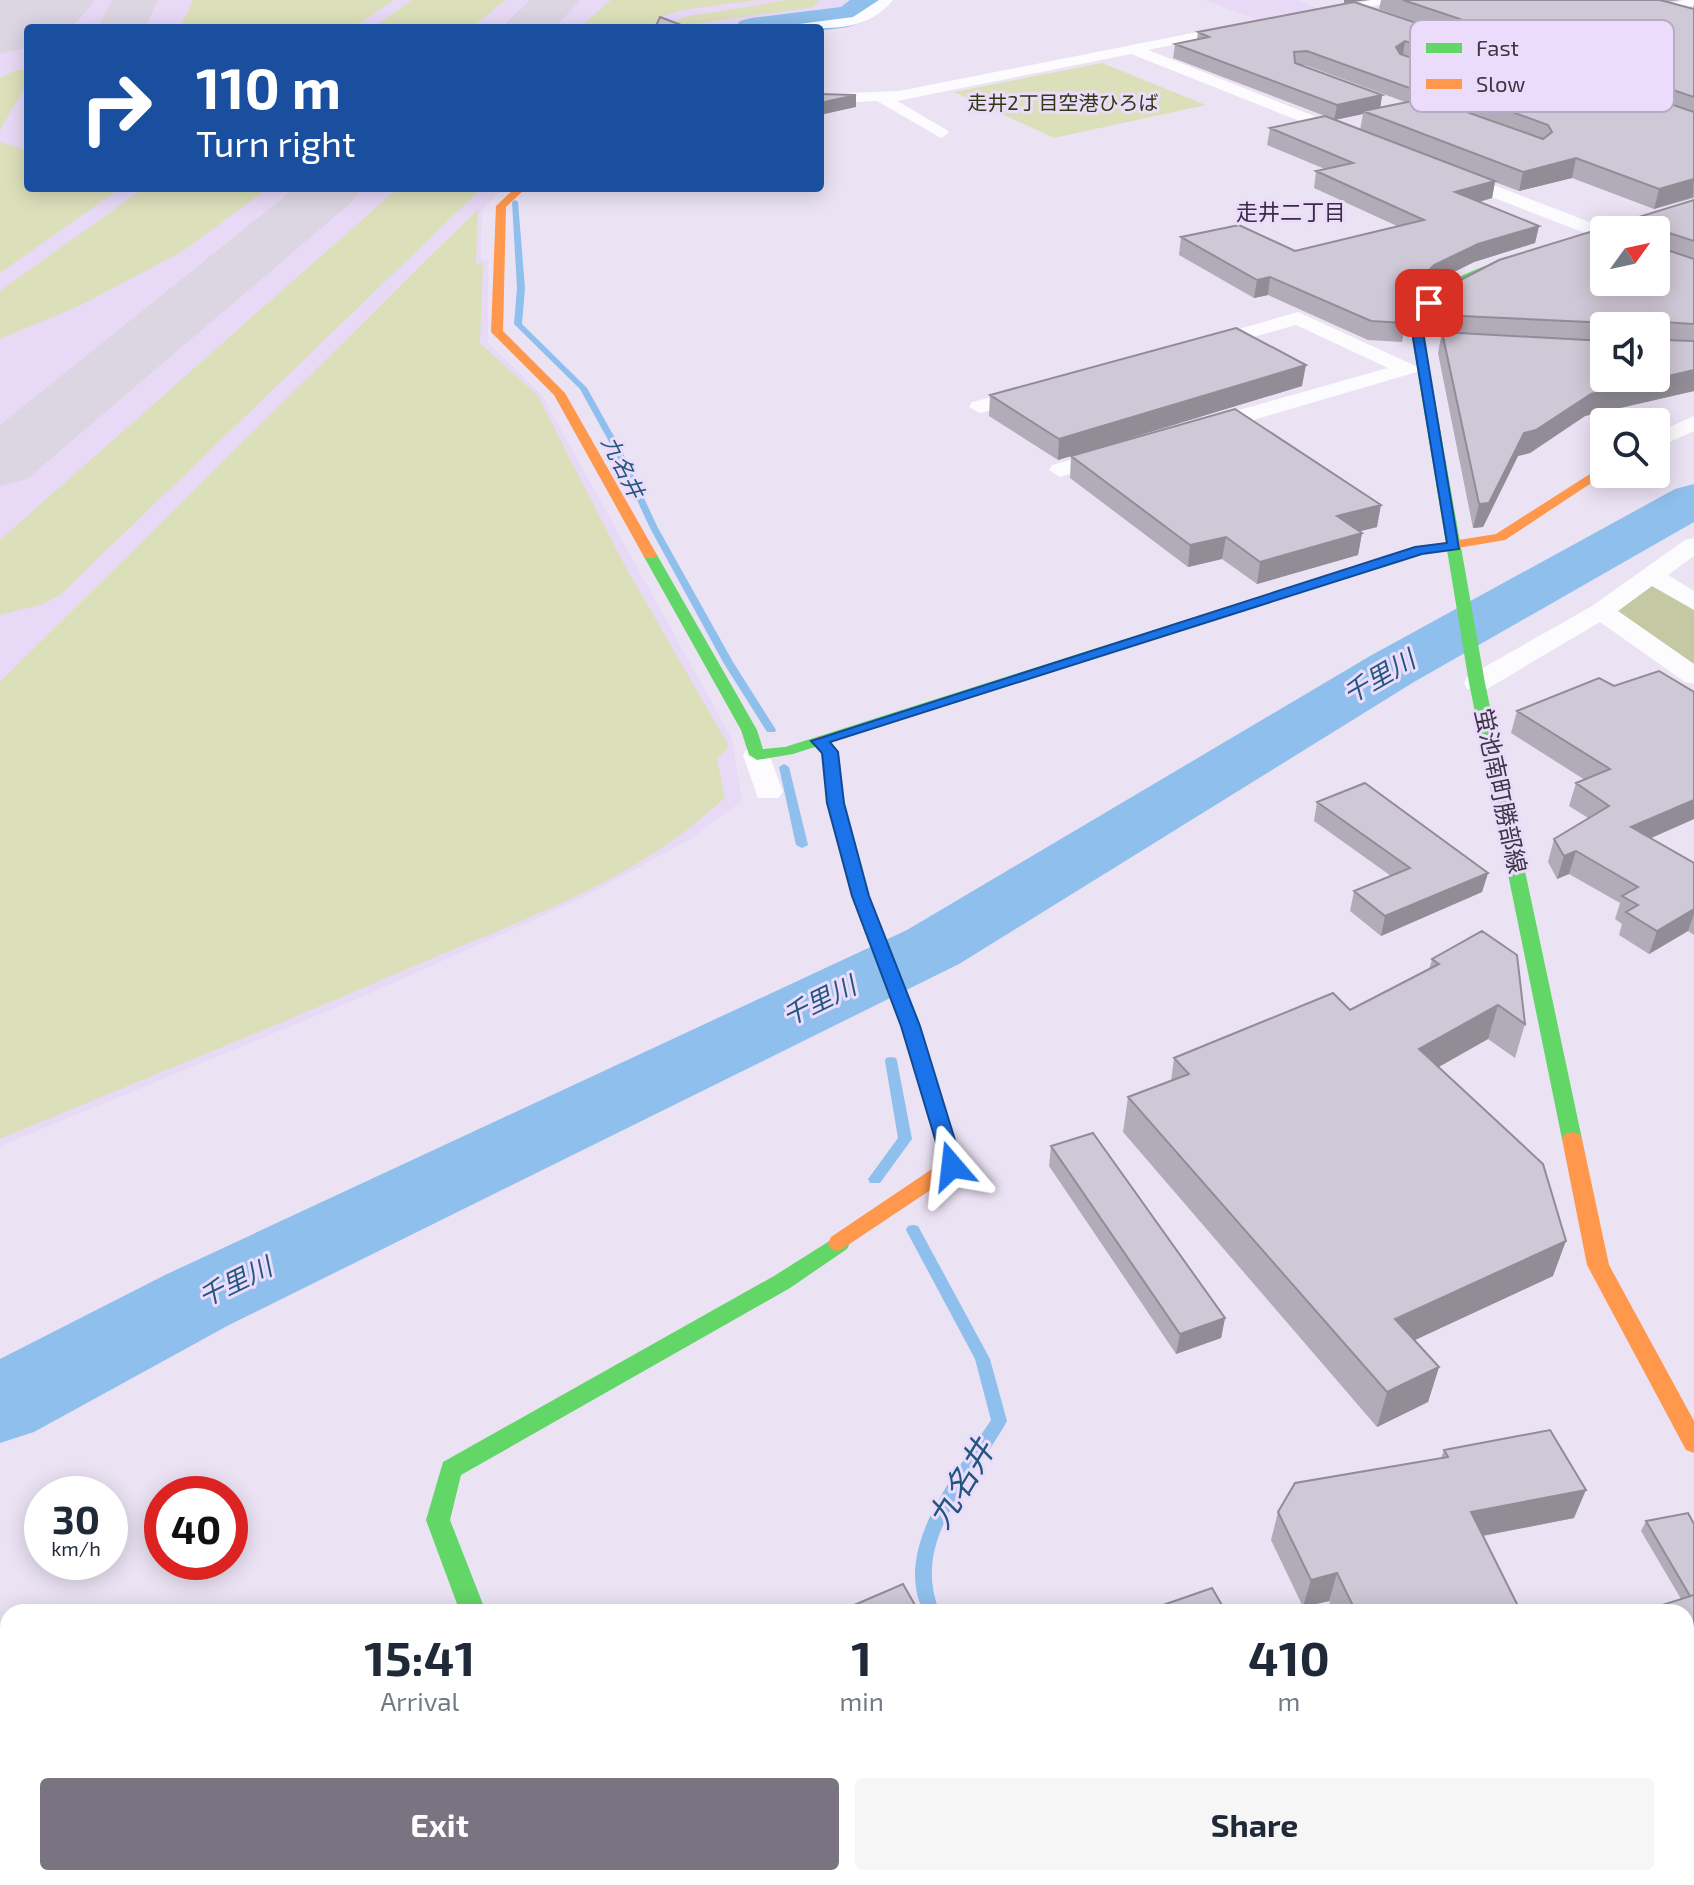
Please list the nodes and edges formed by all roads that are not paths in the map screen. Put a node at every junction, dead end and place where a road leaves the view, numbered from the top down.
1 (886, 0) edge
2 (1394, 0) edge
3 (1694, 2) edge
4 (1353, 8) junction
5 (1659, 9) edge
6 (1307, 16) edge
7 (1383, 18) edge
8 (1261, 24) edge
9 (824, 25) edge
10 (1131, 49) junction
11 (880, 97) junction
12 (824, 99) edge
13 (1410, 110) edge
14 (1398, 111) edge
15 (1436, 112) edge
16 (1454, 119) edge
17 (1363, 122) edge
18 (1332, 128) junction
19 (941, 133) dead end
20 (1361, 140) edge
21 (1432, 167) edge
22 (517, 192) edge
23 (1590, 231) edge
24 (1590, 240) edge
25 (1177, 352) edge
26 (1413, 368) junction
27 (1056, 386) edge
28 (980, 407) dead end
29 (1694, 423) edge
30 (1179, 434) edge
31 (1670, 434) edge
32 (1135, 448) edge
33 (1060, 470) dead end
34 (1590, 478) edge
35 (1694, 545) edge
36 (1454, 546) junction
37 (1651, 575) junction
38 (1694, 602) edge
39 (1601, 611) junction
40 (1476, 675) junction
41 (1694, 676) edge
42 (819, 741) junction
43 (757, 755) junction
44 (768, 792) dead end
45 (1694, 1443) edge
46 (470, 1604) edge

1 - 9 street
2 - 4 street
3 - 5 street
4 - 6 street
4 - 7 street
8 - 10 street
10 - 11 street
10 - 18 street
11 - 12 street
11 - 19 street
13 - 14 street
15 - 16 street
17 - 18 street
18 - 20 street
21 - 23 street
22 - 43 street
24 - 26 street, 蛍池南町勝部線
25 - 26 street
26 - 30 street
26 - 36 street, 蛍池南町勝部線
27 - 28 street
29 - 31 street
32 - 33 street
34 - 36 street
35 - 37 street
36 - 40 street, 蛍池南町勝部線
36 - 42 street
37 - 38 street
37 - 39 street
39 - 40 street
39 - 41 street
40 - 45 street, 蛍池南町勝部線
42 - 43 street
42 - 46 street
43 - 44 street

